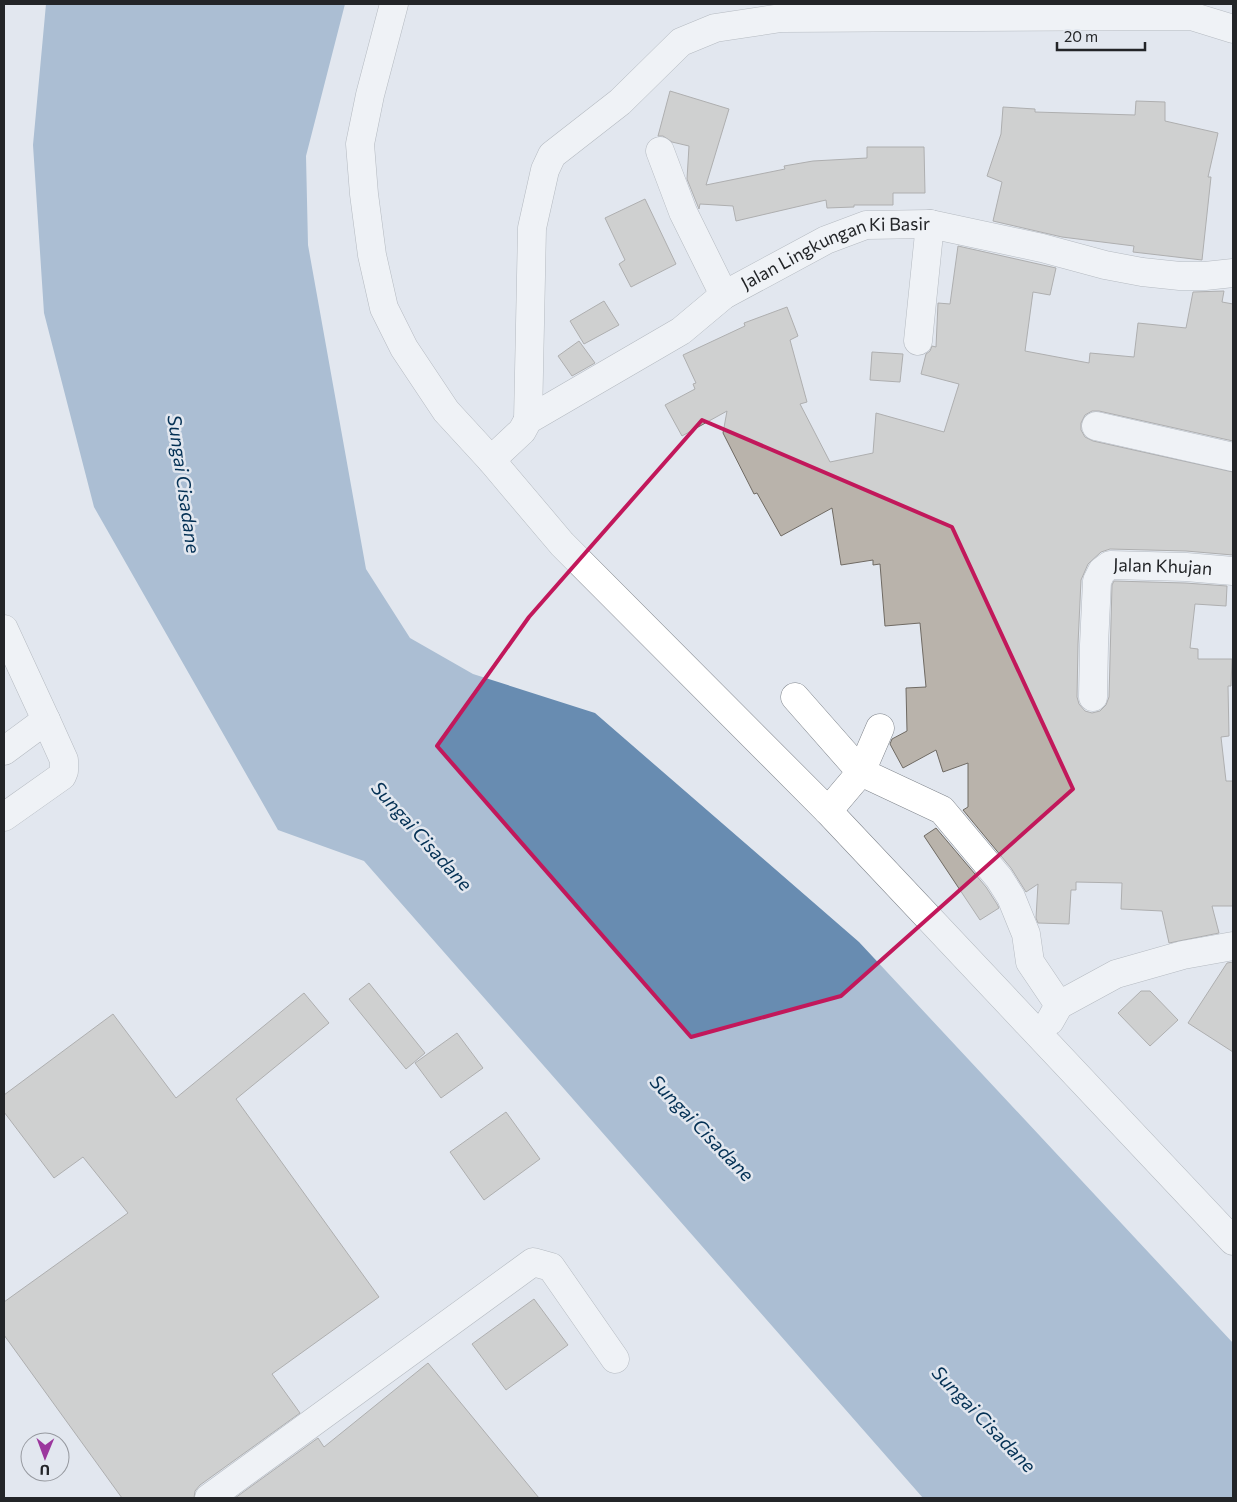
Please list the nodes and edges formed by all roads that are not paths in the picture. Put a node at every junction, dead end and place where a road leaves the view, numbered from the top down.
1 (394, 4) edge
2 (1233, 29) edge
3 (660, 151) dead end
4 (930, 224) junction
5 (1233, 274) edge
6 (724, 295) junction
7 (918, 340) dead end
8 (528, 420) junction
9 (1096, 426) dead end
10 (1233, 457) edge
11 (491, 460) junction
12 (1233, 572) edge
13 (4, 629) edge
14 (796, 697) dead end
15 (1093, 697) dead end
16 (46, 720) junction
17 (880, 728) dead end
18 (4, 751) edge
19 (861, 772) junction
20 (828, 811) junction
21 (4, 817) edge
22 (1233, 946) edge
23 (1059, 1005) junction
24 (1041, 1037) junction
25 (1233, 1241) edge
26 (614, 1359) dead end
27 (209, 1498) edge

1 - 11 street
2 - 8 street
3 - 6 street
4 - 5 street, Jalan Lingkungan Ki Basir
4 - 6 street, Jalan Lingkungan Ki Basir
4 - 7 street
6 - 8 street, Jalan Lingkungan Ki Basir
8 - 11 street, Jalan Lingkungan Ki Basir
9 - 10 street
11 - 20 street
12 - 15 street, Jalan Khujan
13 - 16 street
14 - 19 street
16 - 18 street
16 - 21 street
17 - 19 street
19 - 20 street
19 - 23 street
20 - 24 street
22 - 23 street
23 - 24 street
24 - 25 street
26 - 27 street

